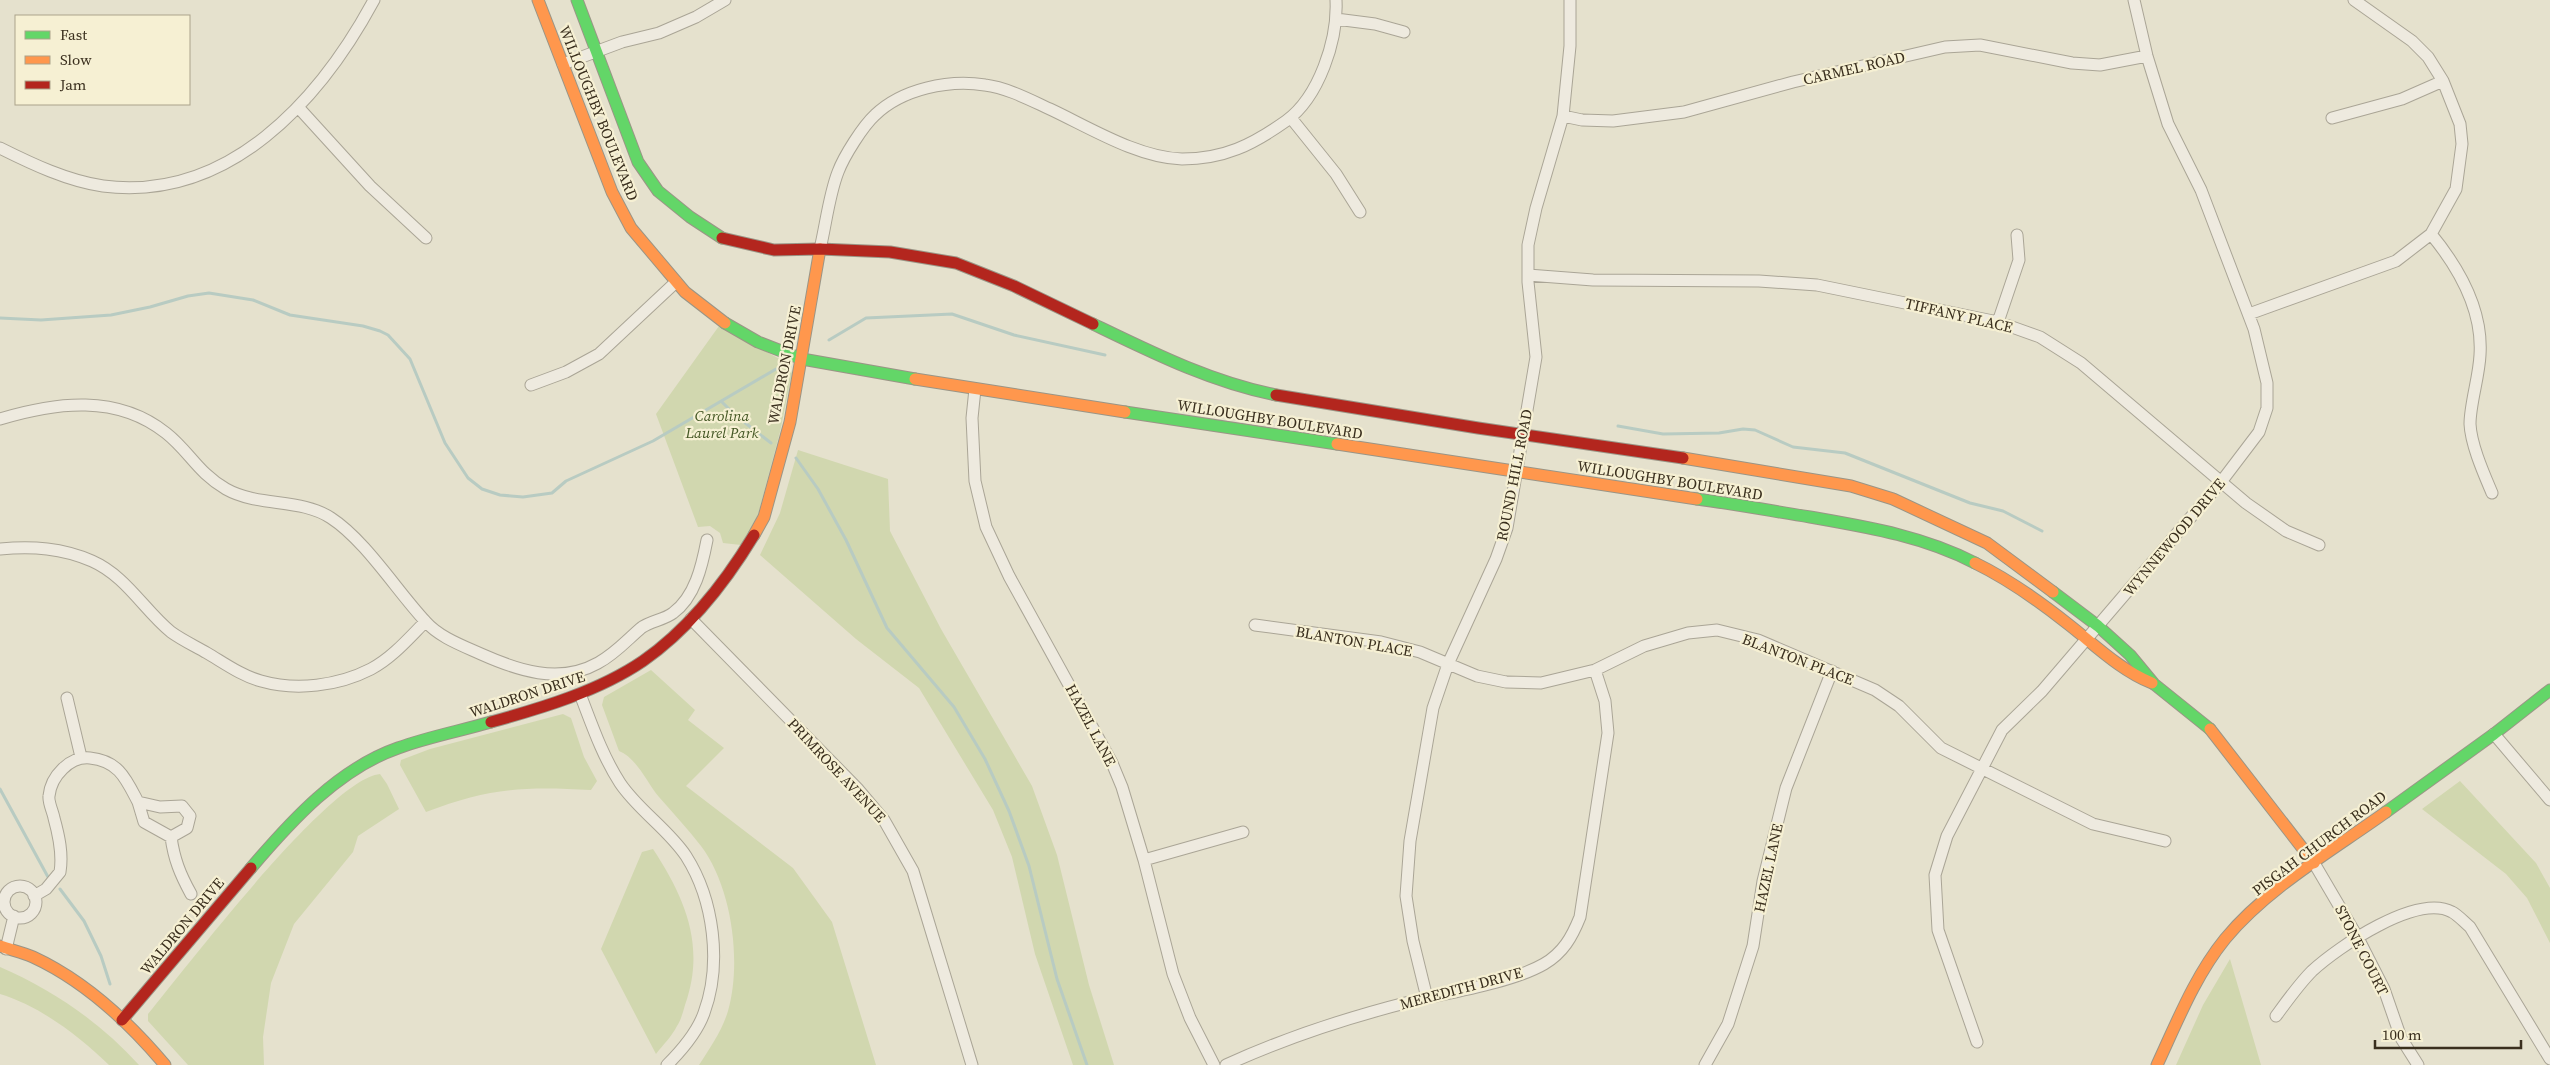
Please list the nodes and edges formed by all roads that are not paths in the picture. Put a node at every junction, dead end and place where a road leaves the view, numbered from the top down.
1 (374, 0) edge
2 (538, 0) edge
3 (578, 0) edge
4 (724, 0) edge
5 (1336, 0) edge
6 (1570, 0) edge
7 (2134, 0) edge
8 (2354, 0) edge
9 (1336, 19) junction
10 (1404, 32) dead end
11 (597, 51) junction
12 (2147, 56) junction
13 (563, 64) junction
14 (2442, 82) junction
15 (298, 107) junction
16 (1563, 116) junction
17 (1291, 118) junction
18 (2332, 118) dead end
19 (0, 148) edge
20 (1360, 212) dead end
21 (2431, 234) junction
22 (2017, 235) dead end
23 (426, 238) dead end
24 (820, 249) junction
25 (1528, 275) junction
26 (676, 282) junction
27 (2249, 314) junction
28 (1998, 322) junction
29 (802, 360) junction
30 (531, 385) dead end
31 (975, 389) junction
32 (0, 419) edge
33 (1524, 434) junction
34 (1516, 472) junction
35 (2220, 482) junction
36 (2492, 493) dead end
37 (707, 540) dead end
38 (2319, 545) dead end
39 (0, 549) edge
40 (691, 619) junction
41 (425, 622) junction
42 (1255, 625) dead end
43 (2098, 626) junction
44 (2086, 639) junction
45 (1448, 664) junction
46 (1595, 670) junction
47 (1832, 671) junction
48 (2154, 684) junction
49 (2550, 690) edge
50 (580, 694) junction
51 (67, 698) dead end
52 (2494, 734) junction
53 (81, 757) junction
54 (1981, 767) junction
55 (2548, 792) edge
56 (138, 802) junction
57 (1243, 832) dead end
58 (171, 837) junction
59 (2165, 842) dead end
60 (1144, 860) junction
61 (2314, 863) junction
62 (191, 894) dead end
63 (34, 896) junction
64 (2, 898) edge
65 (14, 916) junction
66 (2358, 938) junction
67 (3, 948) edge
68 (1427, 998) junction
69 (2276, 1016) dead end
70 (122, 1020) junction
71 (1977, 1042) dead end
72 (2550, 1059) edge
73 (165, 1065) edge
74 (667, 1065) edge
75 (972, 1065) edge
76 (1214, 1065) edge
77 (1226, 1065) edge
78 (1706, 1065) edge
79 (2157, 1065) edge
80 (2418, 1065) edge

1 - 15 street
2 - 13 street, WILLOUGHBY BOULEVARD
3 - 11 street, WILLOUGHBY BOULEVARD
4 - 11 street
5 - 9 street, WALDRON DRIVE
6 - 16 street, ROUND HILL ROAD
7 - 12 street, WYNNEWOOD DRIVE
8 - 14 street
9 - 10 street
9 - 17 street, WALDRON DRIVE
11 - 13 street
11 - 24 street, WILLOUGHBY BOULEVARD
12 - 16 street, CARMEL ROAD
12 - 27 street, WYNNEWOOD DRIVE
13 - 26 street, WILLOUGHBY BOULEVARD
14 - 18 street
14 - 21 street
15 - 19 street
15 - 23 street
16 - 25 street, ROUND HILL ROAD
17 - 20 street
17 - 24 street, WALDRON DRIVE
21 - 27 street
21 - 36 street
22 - 28 street
24 - 29 street, WALDRON DRIVE
24 - 33 street, WILLOUGHBY BOULEVARD
25 - 28 street, TIFFANY PLACE
25 - 33 street, ROUND HILL ROAD
26 - 29 street, WILLOUGHBY BOULEVARD
26 - 30 street
27 - 35 street, WYNNEWOOD DRIVE
28 - 35 street, TIFFANY PLACE
29 - 31 street, WILLOUGHBY BOULEVARD
29 - 40 street, WALDRON DRIVE
31 - 34 street, WILLOUGHBY BOULEVARD
31 - 60 street, HAZEL LANE
32 - 41 street
33 - 34 street, ROUND HILL ROAD
33 - 43 street, WILLOUGHBY BOULEVARD
34 - 44 street, WILLOUGHBY BOULEVARD
34 - 45 street, ROUND HILL ROAD
35 - 38 street, TIFFANY PLACE
35 - 43 street, WYNNEWOOD DRIVE
37 - 41 street
39 - 41 street
40 - 50 street, WALDRON DRIVE
40 - 75 street, PRIMROSE AVENUE
42 - 45 street, BLANTON PLACE
43 - 44 street, WYNNEWOOD DRIVE
43 - 48 street, WILLOUGHBY BOULEVARD
44 - 48 street, WILLOUGHBY BOULEVARD
44 - 54 street, WYNNEWOOD DRIVE
45 - 46 street, BLANTON PLACE
45 - 68 street, ROUND HILL ROAD
46 - 47 street, BLANTON PLACE
46 - 68 street, MEREDITH DRIVE
47 - 54 street, BLANTON PLACE
47 - 78 street, HAZEL LANE
48 - 61 street, WILLOUGHBY BOULEVARD
49 - 52 street, PISGAH CHURCH ROAD
50 - 70 street, WALDRON DRIVE
50 - 74 street
51 - 53 street
52 - 55 street
52 - 61 street, PISGAH CHURCH ROAD
53 - 56 street
53 - 63 street
54 - 59 street, BLANTON PLACE
54 - 71 street, WYNNEWOOD DRIVE
56 - 58 street
56 - 58 street
57 - 60 street
58 - 62 street
60 - 76 street, HAZEL LANE
61 - 66 street, STONE COURT
61 - 79 street, PISGAH CHURCH ROAD
63 - 64 street
63 - 65 street
64 - 65 street
65 - 67 street
66 - 69 street
66 - 72 street
66 - 80 street, STONE COURT
67 - 70 street
68 - 77 street, MEREDITH DRIVE
70 - 73 street

